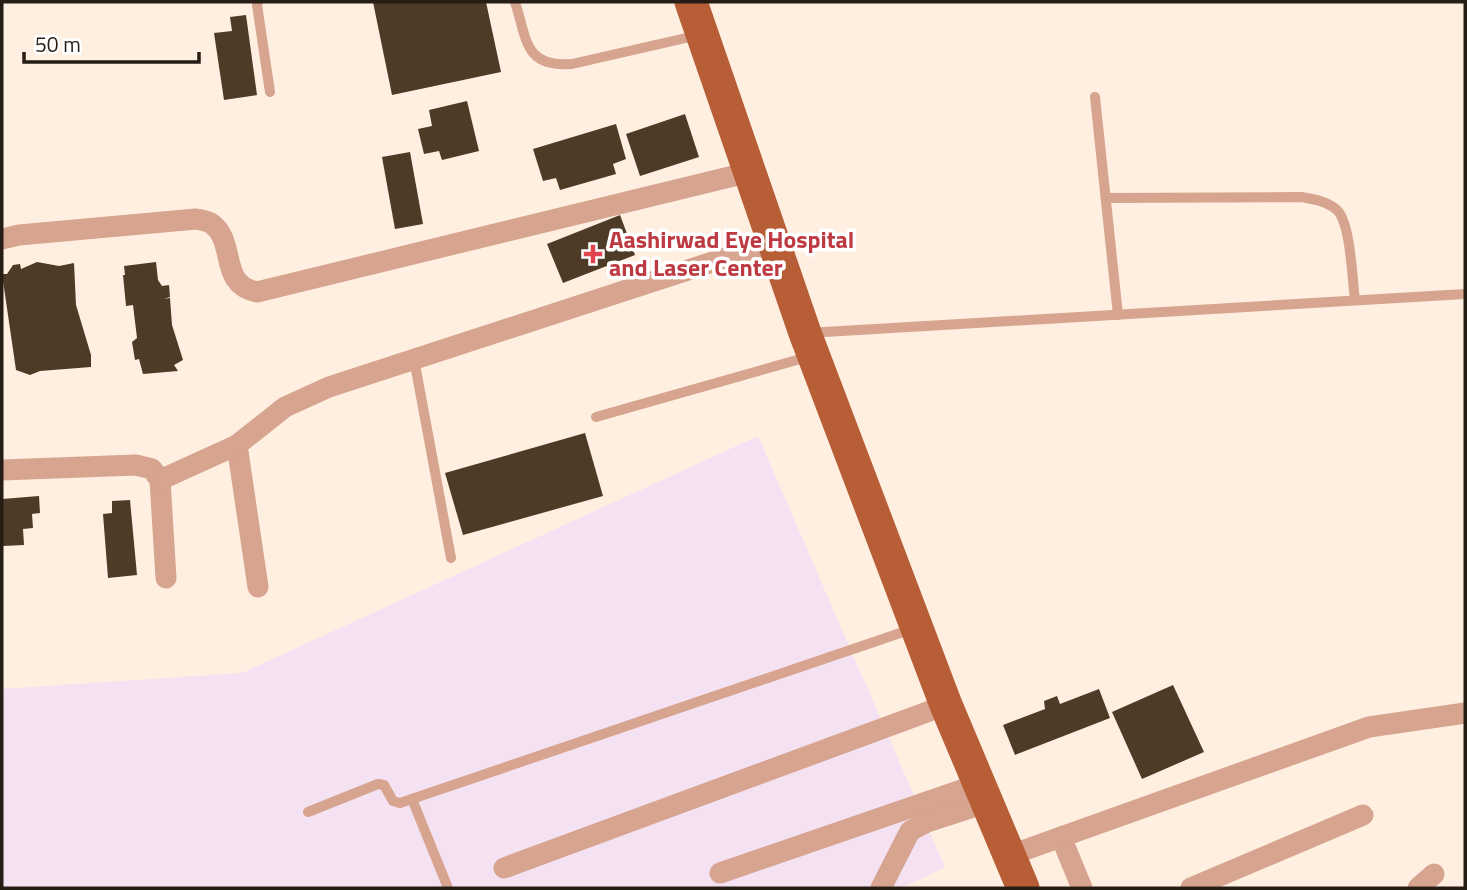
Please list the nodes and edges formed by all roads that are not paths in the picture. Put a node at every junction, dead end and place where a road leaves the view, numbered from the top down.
1 (258, 2) edge
2 (515, 2) edge
3 (691, 2) edge
4 (702, 34) junction
5 (270, 92) dead end
6 (1095, 97) dead end
7 (750, 172) junction
8 (1106, 198) junction
9 (2, 239) edge
10 (774, 242) junction
11 (1465, 294) edge
12 (1355, 300) junction
13 (1118, 315) junction
14 (810, 344) junction
15 (414, 359) junction
16 (596, 417) dead end
17 (237, 445) junction
18 (2, 470) edge
19 (160, 480) junction
20 (451, 558) dead end
21 (166, 578) dead end
22 (258, 587) dead end
23 (917, 627) junction
24 (946, 705) junction
25 (1465, 713) edge
26 (983, 794) junction
27 (412, 799) junction
28 (308, 812) dead end
29 (1363, 815) dead end
30 (1061, 837) junction
31 (1008, 856) junction
32 (504, 868) dead end
33 (720, 873) dead end
34 (1434, 874) dead end
35 (448, 888) edge
36 (881, 888) edge
37 (1023, 888) edge
38 (1082, 888) edge
39 (1191, 888) edge
40 (1419, 888) edge

1 - 5 lane
2 - 4 lane
3 - 4 main road
4 - 7 main road
6 - 8 lane
7 - 9 street
7 - 10 main road
8 - 12 lane
8 - 13 lane
10 - 14 main road
10 - 15 street
11 - 12 lane
12 - 13 lane
13 - 14 lane
14 - 16 lane
14 - 23 main road
15 - 17 street
15 - 20 lane
17 - 19 street
17 - 22 street
18 - 19 street
19 - 21 street
23 - 24 main road
23 - 27 lane
24 - 26 main road
24 - 32 street
25 - 30 street
26 - 31 main road
26 - 33 street
26 - 36 street
27 - 28 lane
27 - 35 lane
29 - 39 street
30 - 31 street
30 - 38 street
31 - 37 main road
34 - 40 street

